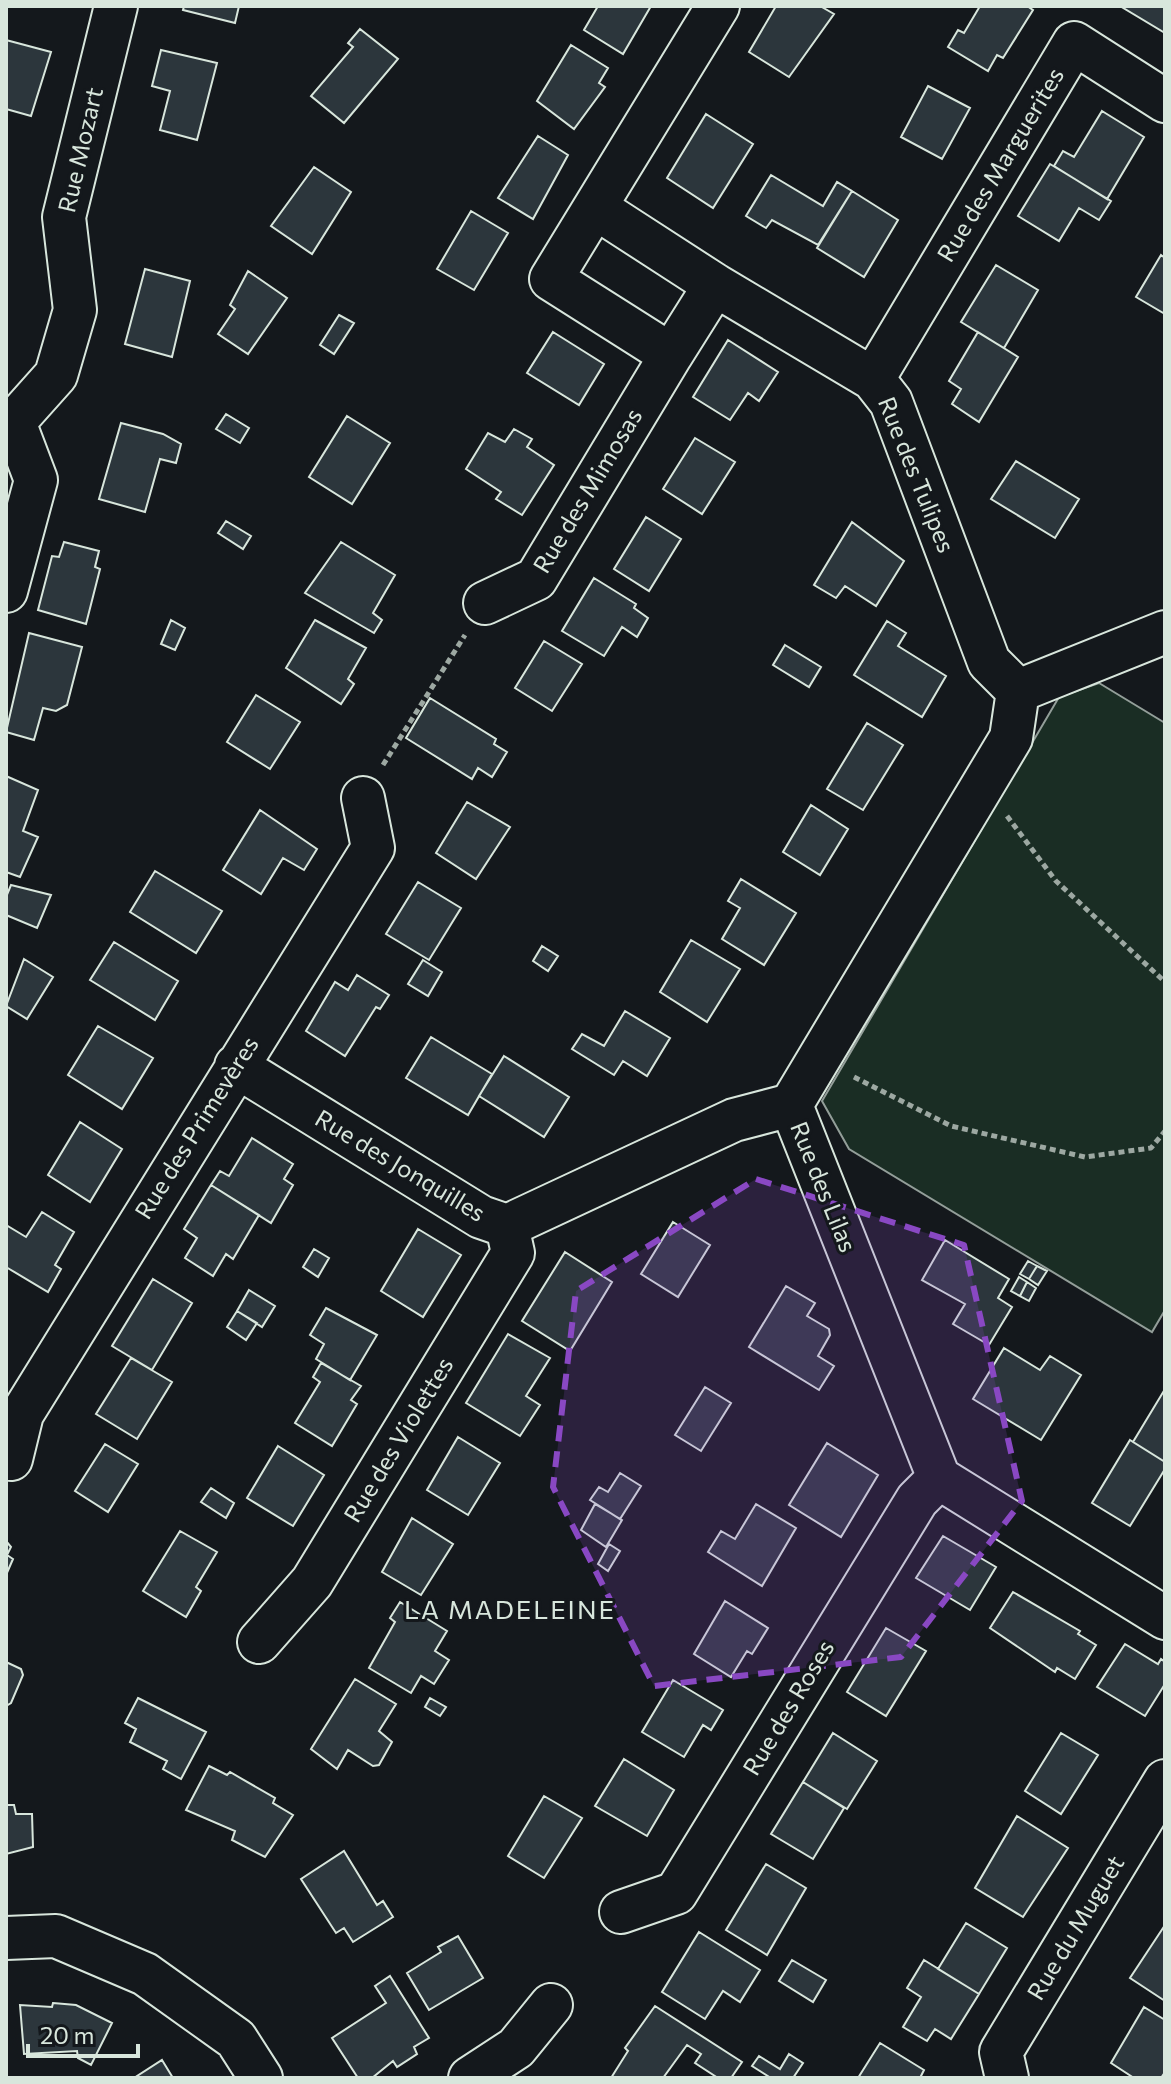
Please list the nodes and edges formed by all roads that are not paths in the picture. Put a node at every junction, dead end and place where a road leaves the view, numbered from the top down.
1 (116, 6) edge
2 (718, 6) edge
3 (1165, 101) edge
4 (596, 208) junction
5 (715, 285) junction
6 (671, 355) junction
7 (873, 379) junction
8 (6, 591) edge
9 (485, 603) road end
10 (1165, 632) edge
11 (1018, 691) junction
12 (363, 798) road end
13 (236, 1066) junction
14 (791, 1105) junction
15 (507, 1226) junction
16 (11, 1459) dead end
17 (939, 1478) junction
18 (1159, 1600) edge
19 (259, 1642) dead end
20 (1165, 1781) edge
21 (621, 1912) dead end
22 (6, 1938) edge
23 (551, 2005) dead end
24 (261, 2078) edge
25 (470, 2078) edge
26 (1007, 2078) edge

1 - 8 street, Rue Mozart
2 - 4 street
3 - 7 street, Rue des Marguerites
4 - 5 street
4 - 6 street
5 - 6 street, Rue des Mimosas
5 - 7 street, Rue des Tulipes
6 - 9 street, Rue des Mimosas
7 - 11 street, Rue des Tulipes
10 - 11 street
11 - 14 street, Rue des Lilas
12 - 13 street, Rue des Primevères
13 - 15 street, Rue des Jonquilles
13 - 16 street, Rue des Primevères
14 - 15 street, Rue des Jonquilles
14 - 17 street, Rue des Lilas
15 - 19 street, Rue des Violettes
17 - 18 street
17 - 21 street, Rue des Roses
20 - 26 street, Rue du Muguet
22 - 24 street
23 - 25 street

